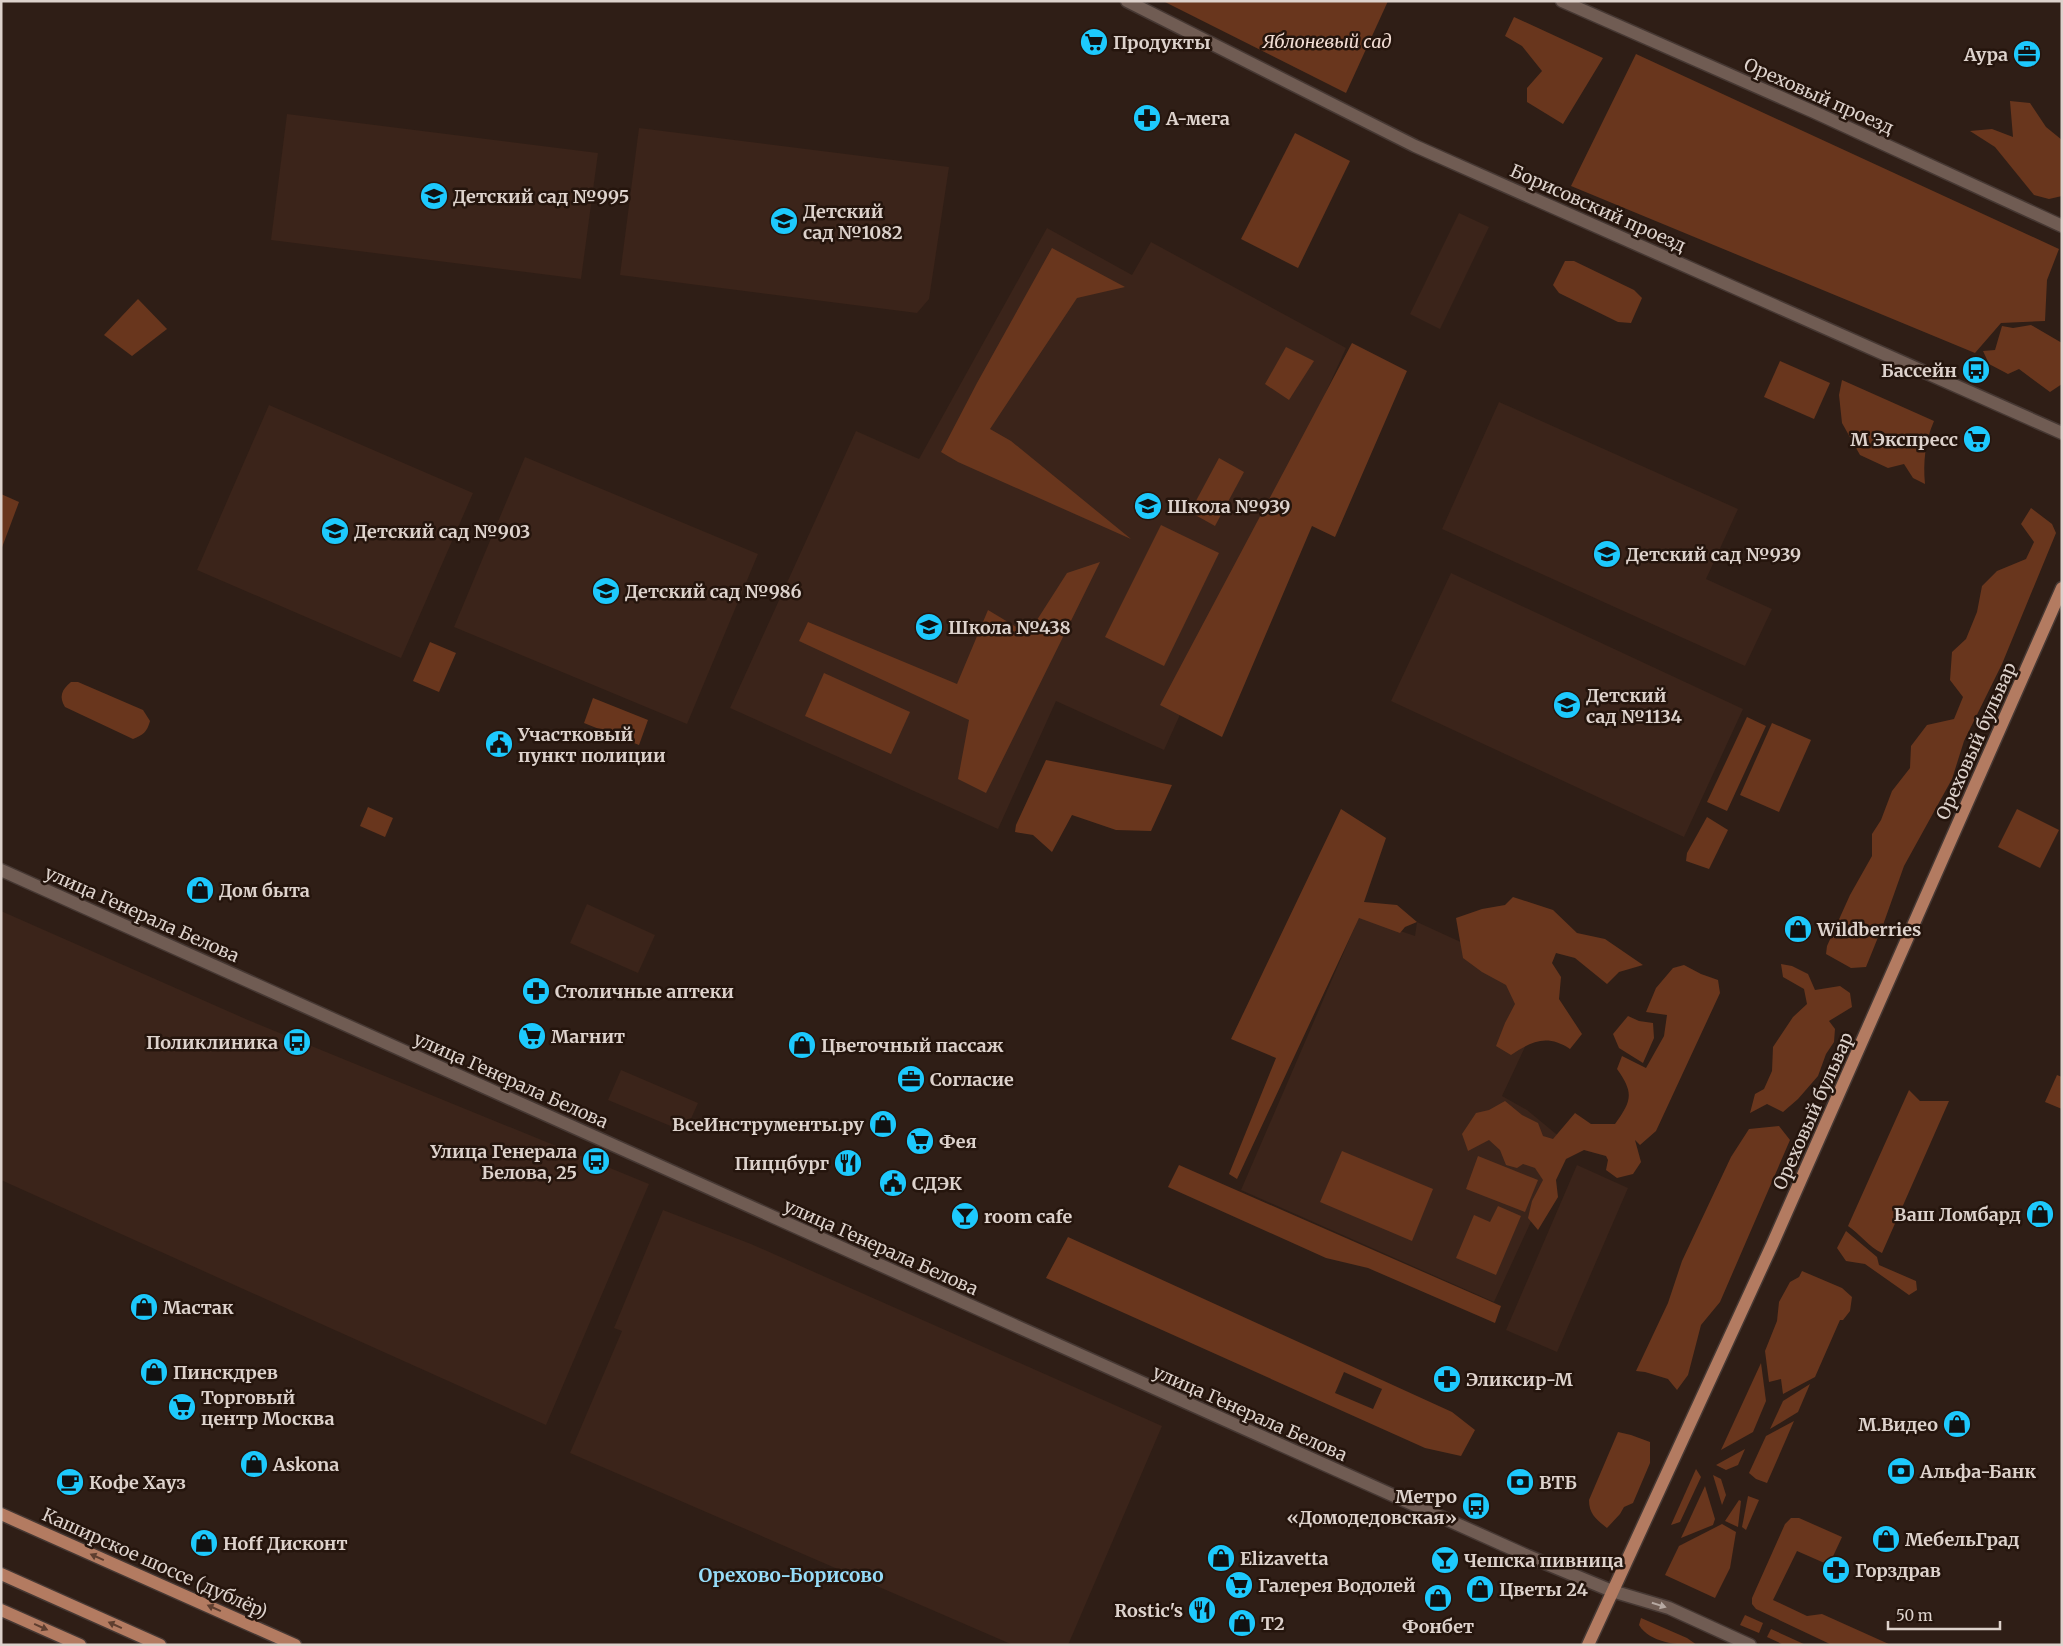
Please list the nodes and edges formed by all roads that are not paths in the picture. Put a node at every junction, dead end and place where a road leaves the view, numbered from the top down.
1 (1127, 1) edge
2 (1562, 1) edge
3 (2062, 226) edge
4 (2062, 433) edge
5 (2062, 588) edge
6 (1, 870) edge
7 (1, 1514) edge
8 (1, 1574) edge
9 (1612, 1591) junction
10 (1, 1610) edge
11 (80, 1645) edge
12 (160, 1645) edge
13 (295, 1645) edge
14 (1588, 1645) edge
15 (1750, 1645) edge

1 - 4 street, Борисовский проезд
2 - 3 street, Ореховый проезд
5 - 9 main road, Ореховый бульвар
6 - 9 street, улица Генерала Белова
13 -> 7 main road, Каширское шоссе (дублёр)
12 -> 8 main road
9 - 14 main road, Ореховый бульвар
9 -> 15 street, улица Генерала Белова
10 -> 11 main road

